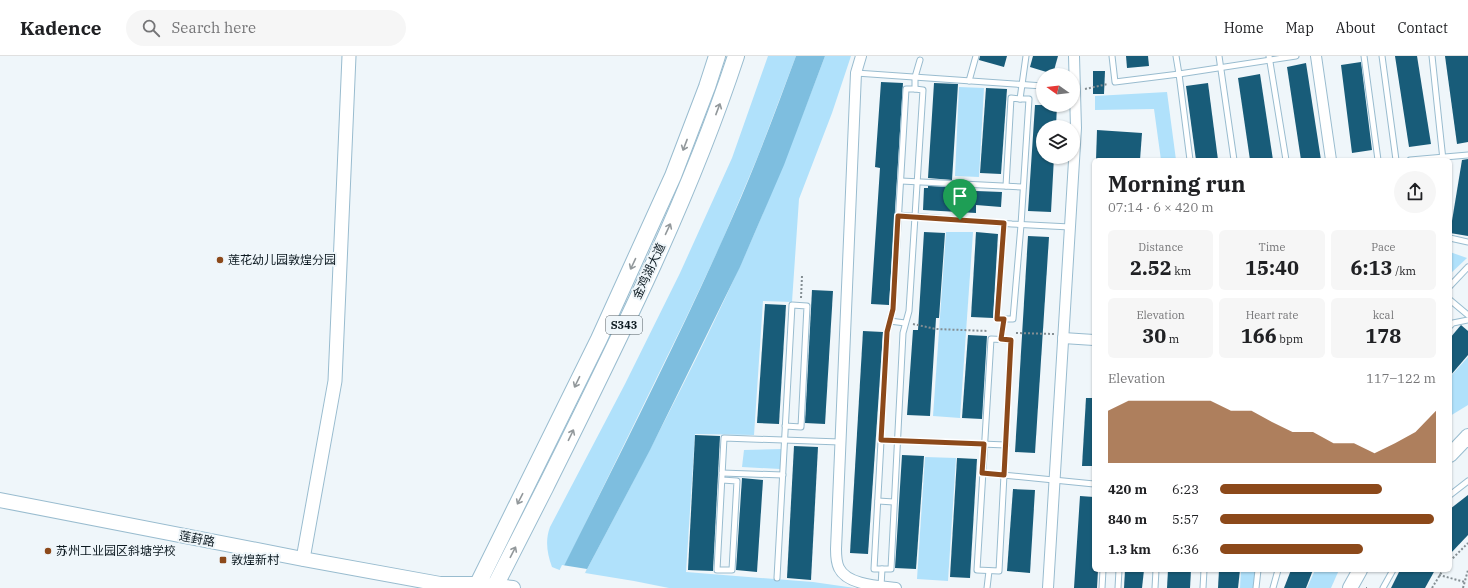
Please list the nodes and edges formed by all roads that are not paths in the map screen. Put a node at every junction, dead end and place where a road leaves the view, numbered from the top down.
1 (349, 56) edge
2 (717, 56) edge
3 (736, 56) edge
4 (861, 56) edge
5 (976, 56) edge
6 (1026, 56) edge
7 (1074, 56) edge
8 (1112, 56) edge
9 (1176, 56) edge
10 (1219, 56) edge
11 (1296, 56) edge
12 (1316, 56) edge
13 (1364, 56) edge
14 (1382, 56) edge
15 (1432, 56) edge
16 (921, 57) edge
17 (1270, 58) edge
18 (1074, 68) edge
19 (1221, 68) junction
20 (856, 73) junction
21 (1179, 74) junction
22 (915, 77) junction
23 (969, 81) junction
24 (1022, 85) junction
25 (1036, 86) edge
26 (915, 89) junction
27 (1020, 99) junction
28 (1075, 112) edge
29 (1468, 155) edge
30 (1190, 158) edge
31 (1234, 158) edge
32 (1286, 158) edge
33 (1331, 158) edge
34 (1378, 158) edge
35 (1396, 158) edge
36 (1444, 158) edge
37 (1450, 158) edge
38 (900, 181) junction
39 (917, 182) junction
40 (1006, 186) junction
41 (1023, 187) junction
42 (898, 216) junction
43 (915, 217) junction
44 (1004, 223) junction
45 (1021, 224) junction
46 (1070, 226) junction
47 (1452, 238) edge
48 (1468, 242) edge
49 (1468, 267) edge
50 (1452, 284) edge
51 (1452, 302) edge
52 (1468, 315) edge
53 (1004, 319) junction
54 (1468, 320) edge
55 (890, 321) junction
56 (905, 324) junction
57 (1452, 324) edge
58 (1063, 336) junction
59 (1001, 339) junction
60 (1092, 340) edge
61 (785, 426) junction
62 (1468, 436) edge
63 (785, 440) junction
64 (881, 440) junction
65 (897, 441) junction
66 (840, 442) junction
67 (984, 444) junction
68 (1006, 445) junction
69 (1452, 453) edge
70 (722, 473) junction
71 (982, 473) junction
72 (783, 475) junction
73 (1004, 475) junction
74 (1055, 479) junction
75 (722, 480) junction
76 (1468, 481) edge
77 (1092, 484) edge
78 (1452, 492) edge
79 (0, 500) edge
80 (878, 502) junction
81 (894, 502) junction
82 (303, 559) junction
83 (882, 569) junction
84 (989, 570) junction
85 (1103, 572) edge
86 (1119, 572) edge
87 (1156, 572) edge
88 (1204, 572) edge
89 (1258, 572) edge
90 (1277, 572) edge
91 (1359, 572) edge
92 (1392, 572) edge
93 (777, 578) dead end
94 (477, 586) edge
95 (881, 586) junction
96 (495, 587) edge
97 (513, 588) edge
98 (896, 588) edge
99 (987, 588) edge
100 (1048, 588) edge
101 (1102, 588) edge
102 (1118, 588) edge
103 (1155, 588) edge
104 (1203, 588) edge
105 (1256, 588) edge
106 (1273, 588) edge
107 (1350, 588) edge
108 (1383, 588) edge

1 - 82 street
2 -> 94 main road, 金鸡湖大道 / S343
96 -> 3 main road, 金鸡湖大道 / S343
4 - 20 street
5 - 23 lane
6 - 24 lane
7 - 18 street
8 - 21 lane
9 - 21 lane
10 - 19 lane
11 - 17 lane
12 - 33 street
13 - 34 lane
14 - 35 lane
15 - 36 lane
16 - 22 lane
17 - 19 lane
17 - 32 lane
19 - 21 lane
19 - 31 lane
20 - 22 lane
20 - 66 street
21 - 30 lane
22 - 23 lane
22 - 26 lane
23 - 24 lane
24 - 25 lane
24 - 27 lane
26 - 38 lane
26 - 39 lane
27 - 40 lane
27 - 41 lane
28 - 46 street
29 - 37 lane
38 - 39 lane
38 - 42 lane
39 - 40 lane
39 - 43 lane
40 - 41 lane
41 - 45 lane
42 - 43 lane
42 - 55 lane
43 - 44 lane
43 - 56 lane
44 - 45 lane
44 - 53 lane
45 - 46 lane
45 - 53 lane
46 - 58 street
47 - 48 lane
49 - 50 lane
51 - 52 lane
53 - 59 lane
54 - 57 lane
55 - 56 lane
55 - 64 lane
56 - 65 lane
58 - 60 street
58 - 74 street
59 - 67 lane
59 - 68 lane
61 - 61 lane
61 - 63 lane
62 - 69 main road
63 - 66 lane
63 - 70 lane
63 - 72 lane
64 - 65 lane
64 - 80 lane
65 - 67 lane
65 - 81 lane
66 - 95 street
67 - 68 lane
67 - 71 lane
68 - 73 lane
70 - 72 lane
70 - 75 lane
71 - 73 lane
71 - 84 lane
72 - 93 lane
73 - 74 lane
73 - 84 lane
74 - 77 lane
74 - 100 street
75 - 75 lane
76 - 78 lane
79 - 82 main road, 莲葑路
80 - 81 lane
80 - 83 lane
81 - 83 lane
82 - 94 main road, 莲葑路
83 - 95 lane
84 - 99 lane
85 - 101 lane
86 - 102 lane
87 - 103 lane
88 - 104 lane
89 - 105 lane
90 - 106 lane
91 - 107 main road
92 - 108 lane
94 - 96 main road, 莲葑路
95 - 98 street
96 - 97 main road, 莲葑路

